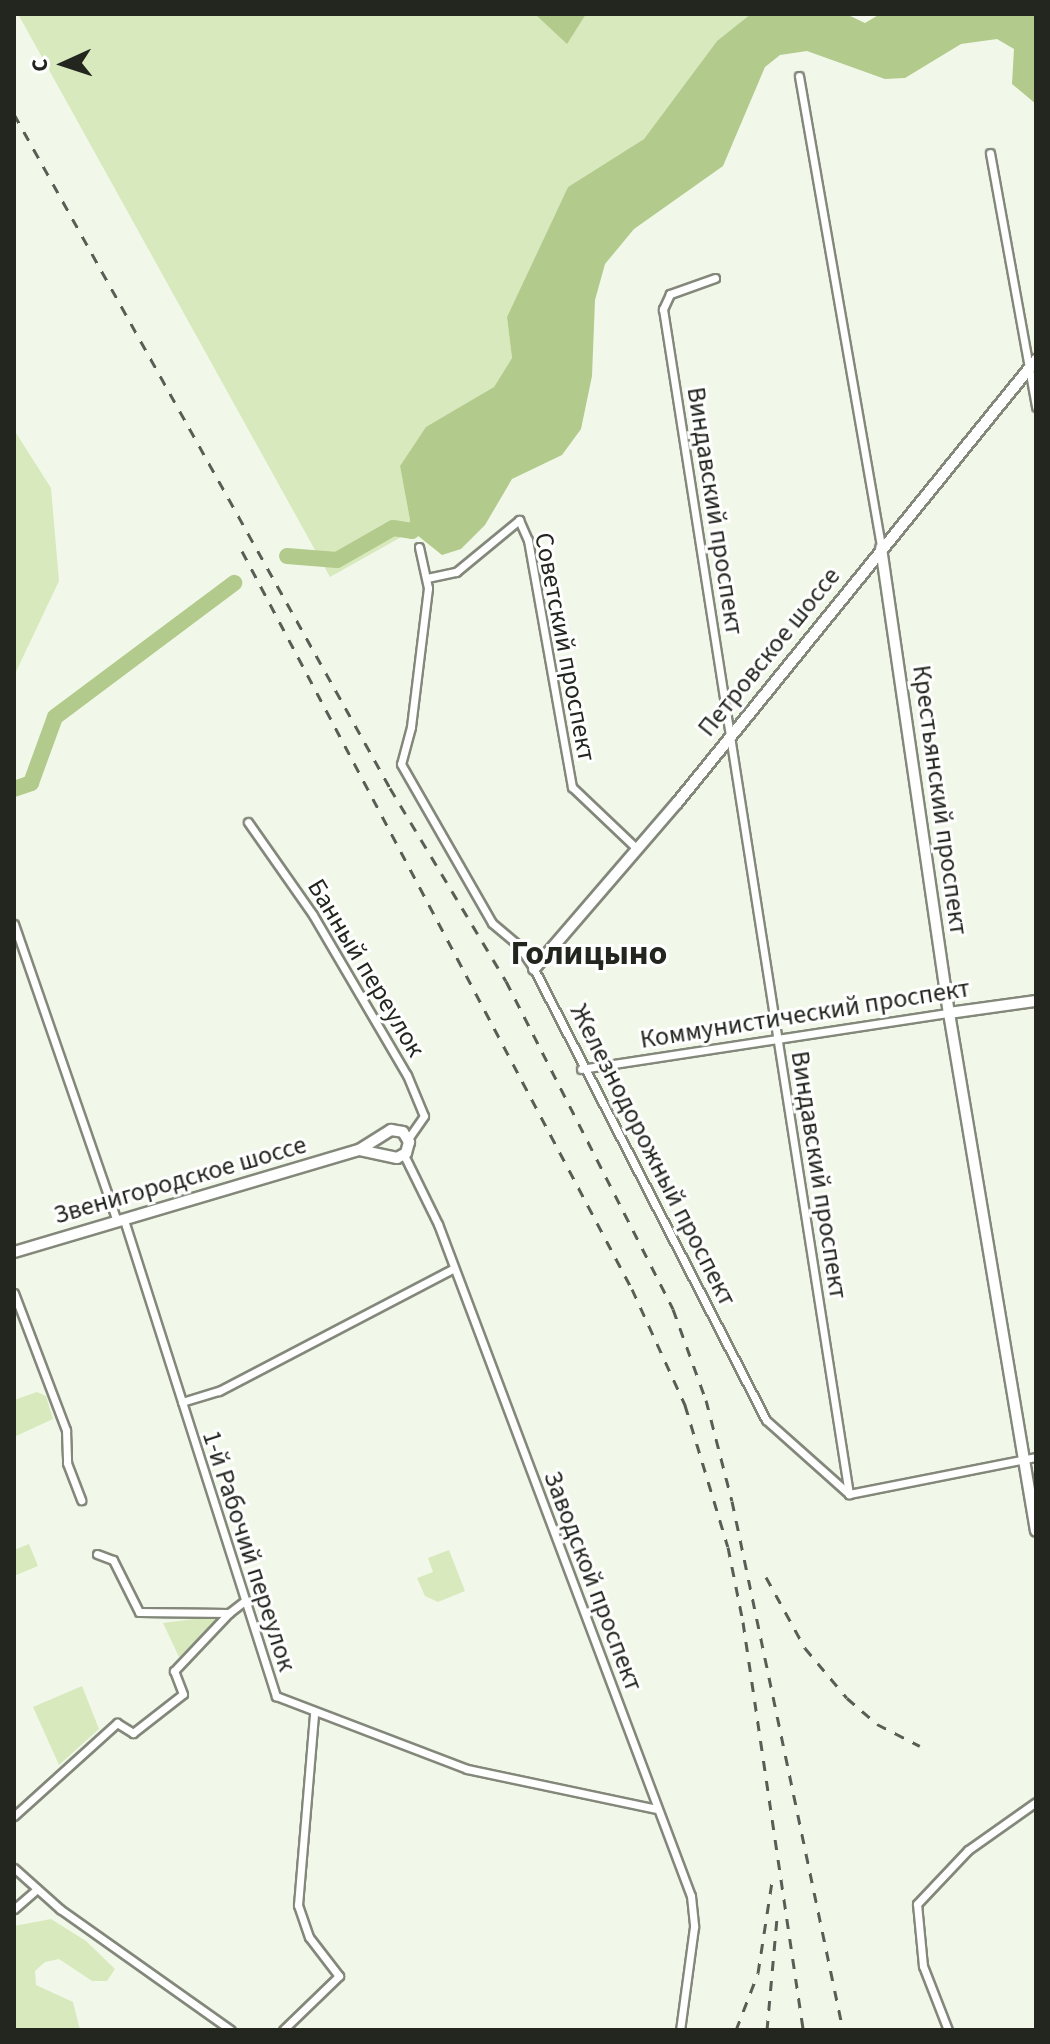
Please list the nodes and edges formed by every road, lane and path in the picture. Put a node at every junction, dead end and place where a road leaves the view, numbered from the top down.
1 (799, 76) dead end
2 (990, 153) dead end
3 (715, 278) dead end
4 (1033, 364) edge
5 (1036, 407) edge
6 (419, 547) dead end
7 (881, 548) junction
8 (427, 578) junction
9 (733, 730) junction
10 (248, 822) dead end
11 (637, 849) junction
12 (14, 924) edge
13 (534, 969) junction
14 (1036, 1001) edge
15 (949, 1013) junction
16 (778, 1043) junction
17 (581, 1069) junction
18 (384, 1135) junction
19 (408, 1139) junction
20 (359, 1150) junction
21 (386, 1155) junction
22 (404, 1155) junction
23 (121, 1221) junction
24 (14, 1252) edge
25 (454, 1268) junction
26 (14, 1293) edge
27 (182, 1402) junction
28 (1031, 1458) edge
29 (849, 1494) junction
30 (81, 1500) dead end
31 (1036, 1531) edge
32 (97, 1554) dead end
33 (243, 1602) junction
34 (229, 1613) junction
35 (314, 1713) junction
36 (1036, 1802) edge
37 (657, 1809) junction
38 (14, 1816) edge
39 (14, 1868) edge
40 (37, 1889) junction
41 (14, 1909) edge
42 (231, 2030) edge
43 (283, 2030) edge
44 (680, 2030) edge
45 (948, 2030) edge

1 - 7 street, Крестьянский проспект
2 - 4 street
3 - 9 street, Виндавский проспект
4 - 5 street
4 - 7 street, Петровское шоссе
6 - 8 street, Железнодорожный проспект
7 - 9 street, Петровское шоссе
7 - 15 street, Крестьянский проспект
8 - 11 street, Советский проспект
8 - 13 street, Железнодорожный проспект
9 - 11 street, Петровское шоссе
9 - 16 street, Виндавский проспект
10 - 19 street, Банный переулок
11 - 13 street, Петровское шоссе
12 - 23 street, 1-й Рабочий переулок
13 - 17 street, Железнодорожный проспект
14 - 15 street, Коммунистический проспект
15 - 16 street, Коммунистический проспект
15 - 28 street, Крестьянский проспект
16 - 17 street, Коммунистический проспект
16 - 29 street, Виндавский проспект
17 - 29 street, Железнодорожный проспект
18 - 19 street
18 - 20 street
18 - 21 street
19 - 22 street
20 - 21 street
20 - 23 street, Звенигородское шоссе
21 - 22 street
22 - 25 street, Заводской проспект
23 - 24 street, Звенигородское шоссе
23 - 27 street, 1-й Рабочий переулок
25 - 27 street, 1-й Рабочий переулок
25 - 37 street, Заводской проспект
26 - 30 street
27 - 33 street, 1-й Рабочий переулок
28 - 29 street
28 - 31 street, Крестьянский проспект
32 - 34 street
33 - 34 street
33 - 35 street, 1-й Рабочий переулок
34 - 38 street
35 - 37 street, 1-й Рабочий переулок
35 - 43 street
36 - 45 street
37 - 44 street, Заводской проспект
39 - 40 street
40 - 41 street
40 - 42 street

